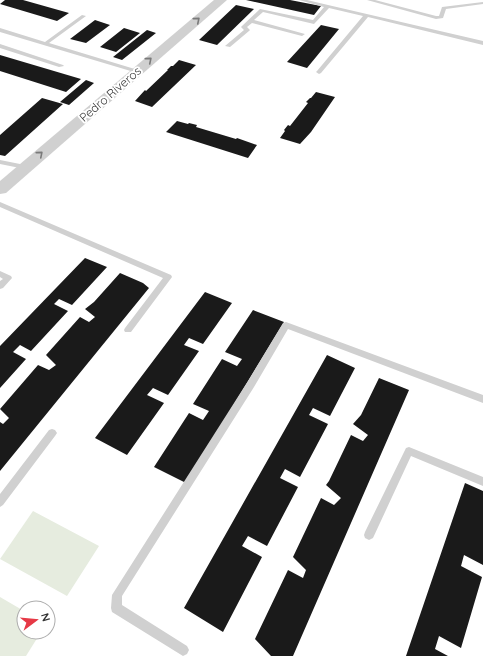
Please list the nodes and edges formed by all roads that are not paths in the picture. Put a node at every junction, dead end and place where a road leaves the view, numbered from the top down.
1 (221, 0) edge
2 (302, 0) edge
3 (373, 0) edge
4 (483, 4) edge
5 (328, 6) junction
6 (367, 15) junction
7 (84, 16) dead end
8 (251, 21) junction
9 (0, 30) edge
10 (302, 34) dead end
11 (483, 43) edge
12 (45, 44) junction
13 (0, 46) edge
14 (228, 46) dead end
15 (61, 66) dead end
16 (136, 71) junction
17 (319, 72) dead end
18 (0, 162) edge
19 (25, 167) junction
20 (0, 189) edge
21 (0, 204) edge
22 (0, 274) edge
23 (0, 286) edge
24 (128, 330) dead end
25 (483, 399) edge
26 (52, 433) dead end
27 (483, 482) edge
28 (0, 502) edge
29 (369, 535) dead end
30 (183, 650) dead end

16 -> 1 street, Pedro Riveros
2 - 5 lane
3 - 4 lane
5 - 6 lane
5 - 8 lane
6 - 11 lane
6 - 17 lane
7 - 12 lane
8 - 10 lane
8 - 14 lane
9 - 12 lane
12 - 16 lane
13 - 15 lane
19 -> 16 street, Pedro Riveros
18 - 19 lane
19 - 20 street, Pedro Riveros
21 - 24 lane
22 - 23 lane
25 - 30 lane
26 - 28 lane
27 - 29 lane

